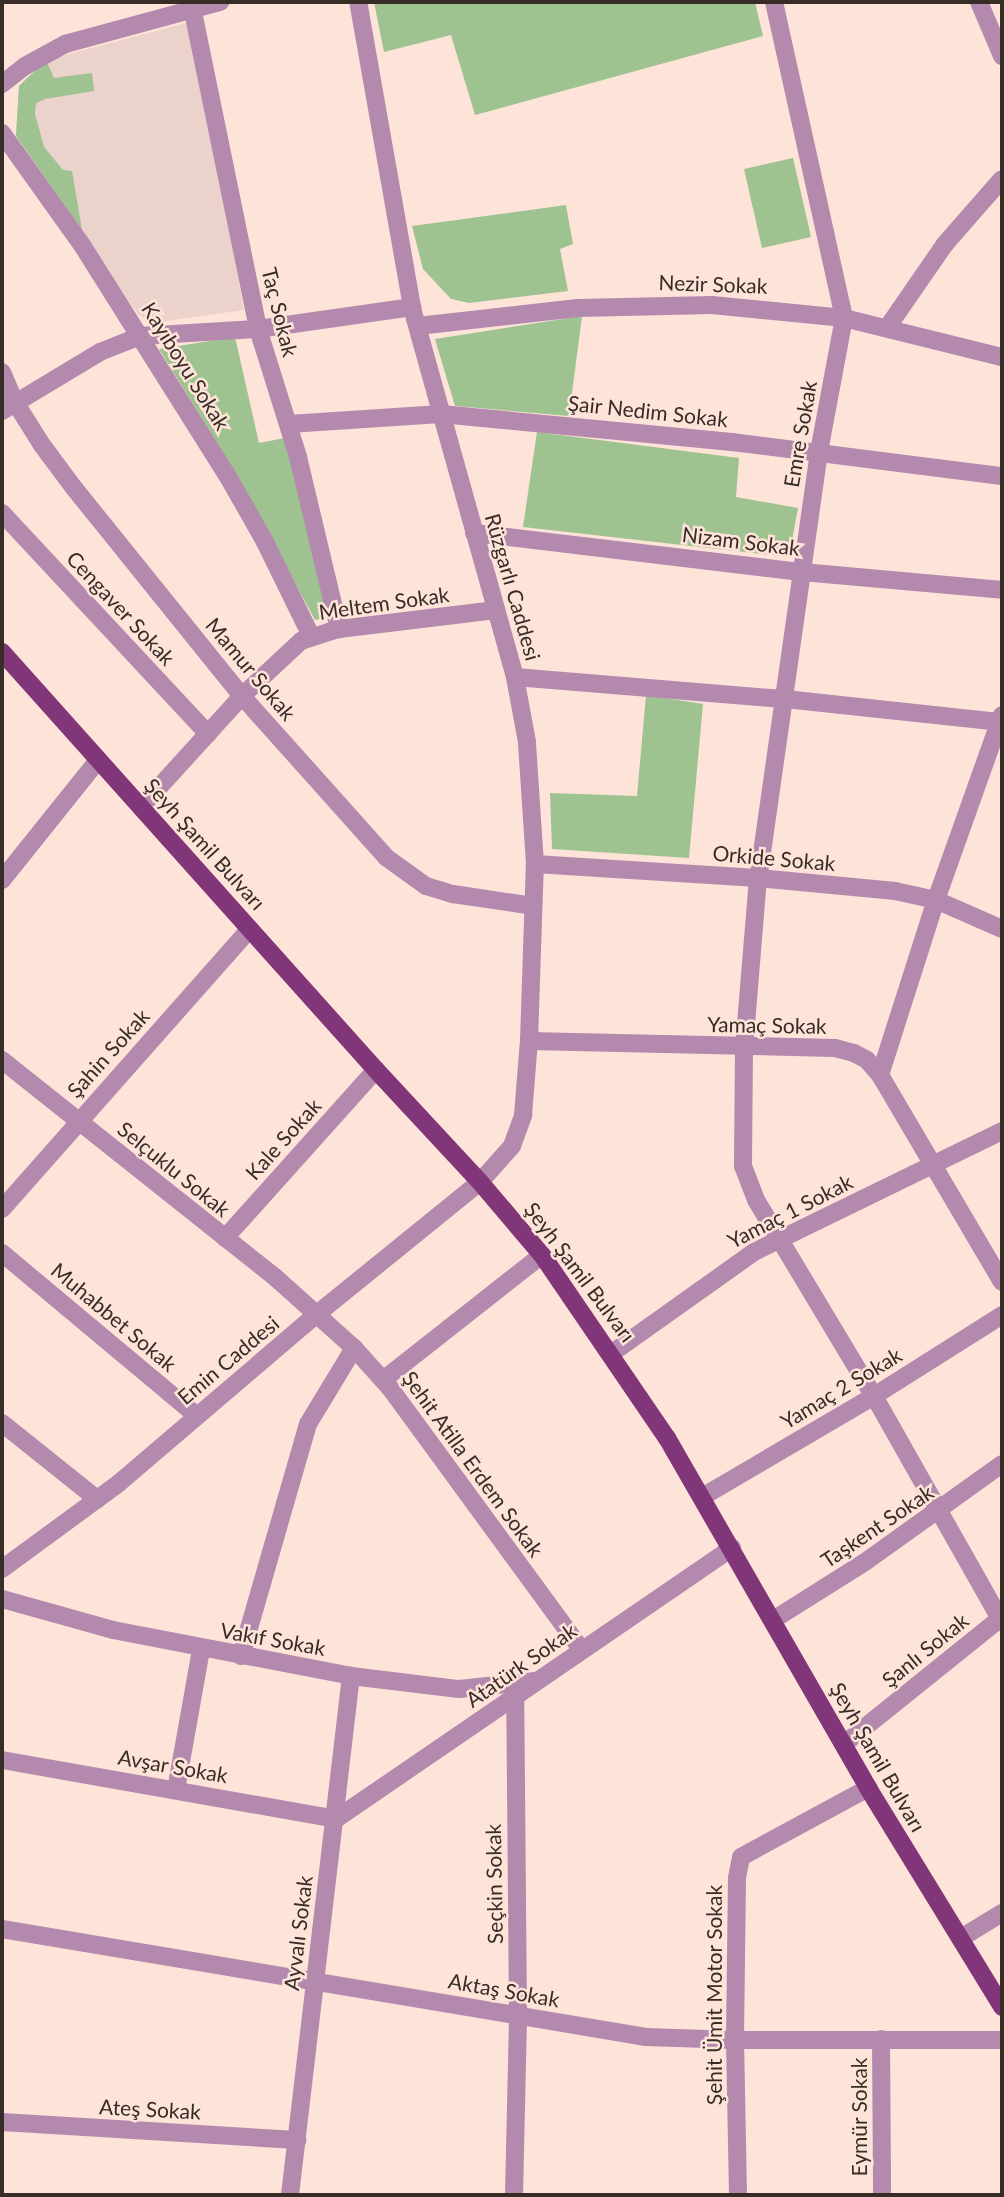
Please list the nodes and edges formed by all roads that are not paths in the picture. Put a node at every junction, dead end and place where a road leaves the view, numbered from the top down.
1 (220, 2) edge
2 (358, 2) edge
3 (774, 2) edge
4 (979, 2) edge
5 (192, 4) edge
6 (1002, 56) edge
7 (2, 84) edge
8 (2, 133) edge
9 (1002, 179) edge
10 (412, 307) junction
11 (844, 318) junction
12 (418, 326) junction
13 (887, 328) junction
14 (258, 329) junction
15 (140, 336) junction
16 (1002, 357) edge
17 (2, 372) edge
18 (8, 406) edge
19 (441, 414) junction
20 (289, 424) junction
21 (819, 452) junction
22 (1002, 476) edge
23 (2, 513) edge
24 (474, 533) junction
25 (802, 572) junction
26 (1002, 590) edge
27 (496, 610) junction
28 (339, 629) junction
29 (312, 636) junction
30 (4, 661) edge
31 (514, 677) junction
32 (242, 696) junction
33 (785, 699) junction
34 (1001, 719) edge
35 (208, 734) junction
36 (98, 760) junction
37 (141, 807) junction
38 (535, 864) junction
39 (758, 878) junction
40 (2, 880) edge
41 (936, 900) junction
42 (533, 906) junction
43 (250, 929) junction
44 (1002, 929) edge
45 (529, 1041) junction
46 (744, 1048) junction
47 (2, 1060) edge
48 (376, 1070) junction
49 (880, 1075) junction
50 (78, 1121) junction
51 (1002, 1131) edge
52 (934, 1165) junction
53 (480, 1182) junction
54 (2, 1209) edge
55 (225, 1238) junction
56 (779, 1238) junction
57 (2, 1253) edge
58 (542, 1255) junction
59 (1002, 1282) edge
60 (317, 1314) junction
61 (1002, 1315) edge
62 (354, 1348) junction
63 (612, 1353) junction
64 (383, 1380) junction
65 (874, 1396) junction
66 (197, 1416) junction
67 (2, 1423) edge
68 (1002, 1464) edge
69 (702, 1497) junction
70 (97, 1499) junction
71 (940, 1511) junction
72 (732, 1548) junction
73 (2, 1569) edge
74 (2, 1599) edge
75 (773, 1620) junction
76 (1002, 1620) edge
77 (201, 1649) junction
78 (582, 1650) junction
79 (241, 1656) junction
80 (351, 1676) junction
81 (542, 1680) junction
82 (515, 1698) junction
83 (844, 1744) junction
84 (2, 1760) edge
85 (869, 1787) junction
86 (176, 1790) junction
87 (336, 1819) junction
88 (1002, 1913) edge
89 (2, 1929) edge
90 (961, 1938) junction
91 (314, 1981) junction
92 (1002, 2007) edge
93 (518, 2014) junction
94 (881, 2039) junction
95 (735, 2040) junction
96 (1002, 2040) edge
97 (2, 2122) edge
98 (296, 2140) junction
99 (290, 2195) edge
100 (514, 2195) edge
101 (738, 2195) edge
102 (882, 2195) edge

1 - 5 street
2 - 10 street, Rüzgarlı Caddesi
3 - 11 street, Emre Sokak
4 - 6 street
5 - 7 street
5 - 14 street, Taç Sokak
8 - 15 street, Kayıboyu Sokak
9 - 13 street
10 - 12 street, Rüzgarlı Caddesi
10 - 14 street
11 - 12 street, Nezir Sokak
11 - 13 street, Nezir Sokak
11 - 21 street, Emre Sokak
12 - 19 street, Rüzgarlı Caddesi
13 - 16 street, Nezir Sokak
14 - 15 street
14 - 20 street, Taç Sokak
15 - 18 street
15 - 29 street, Kayıboyu Sokak
17 - 18 street, Mamur Sokak
18 - 32 street, Mamur Sokak
19 - 20 street, Şair Nedim Sokak
19 - 21 street, Şair Nedim Sokak
19 - 24 street, Rüzgarlı Caddesi
20 - 28 street, Taç Sokak
21 - 22 street, Şair Nedim Sokak
21 - 25 street, Emre Sokak
23 - 35 street, Cengaver Sokak
24 - 25 street, Nizam Sokak
24 - 27 street, Rüzgarlı Caddesi
25 - 26 street, Nizam Sokak
25 - 33 street, Emre Sokak
27 - 28 street, Meltem Sokak
27 - 31 street, Rüzgarlı Caddesi
28 - 29 street, Meltem Sokak
29 - 32 street, Meltem Sokak
30 - 36 main road, Şeyh Şamil Bulvarı
31 - 33 street
31 - 38 street, Rüzgarlı Caddesi
32 - 35 street, Meltem Sokak
32 - 42 street, Mamur Sokak
33 - 34 street
33 - 39 street, Emre Sokak
34 - 41 street
35 - 37 street, Meltem Sokak
36 - 37 main road, Şeyh Şamil Bulvarı
36 - 40 street
37 - 43 main road, Şeyh Şamil Bulvarı
38 - 39 street, Orkide Sokak
38 - 42 street, Rüzgarlı Caddesi
39 - 41 street, Orkide Sokak
39 - 46 street, Emre Sokak
41 - 44 street, Orkide Sokak
41 - 49 street
42 - 45 street, Rüzgarlı Caddesi
43 - 48 main road, Şeyh Şamil Bulvarı
43 - 50 street, Şahin Sokak
45 - 46 street, Yamaç Sokak
45 - 53 street, Rüzgarlı Caddesi
46 - 49 street, Yamaç Sokak
46 - 56 street, Emre Sokak
47 - 50 street, Selçuklu Sokak
48 - 53 main road, Şeyh Şamil Bulvarı
48 - 55 street, Kale Sokak
49 - 52 street, Yamaç Sokak
50 - 54 street, Şahin Sokak
50 - 55 street, Selçuklu Sokak
51 - 52 street, Yamaç 1 Sokak
52 - 56 street, Yamaç 1 Sokak
52 - 59 street, Yamaç Sokak
53 - 58 main road, Şeyh Şamil Bulvarı
53 - 60 street, Emin Caddesi
55 - 60 street, Selçuklu Sokak
56 - 63 street, Yamaç 1 Sokak
56 - 65 street, Emre Sokak
57 - 66 street, Muhabbet Sokak
58 - 63 main road, Şeyh Şamil Bulvarı
58 - 64 street
60 - 62 street, Şehit Atilla Erdem Sokak
60 - 66 street, Emin Caddesi
61 - 65 street, Yamaç 2 Sokak
62 - 64 street, Şehit Atilla Erdem Sokak
62 - 79 street
63 - 69 main road, Şeyh Şamil Bulvarı
64 - 78 street, Şehit Atilla Erdem Sokak
65 - 69 street, Yamaç 2 Sokak
65 - 71 street, Emre Sokak
66 - 70 street, Emin Caddesi
67 - 70 street
68 - 71 street, Taşkent Sokak
69 - 72 main road, Şeyh Şamil Bulvarı
70 - 73 street, Emin Caddesi
71 - 75 street, Taşkent Sokak
71 - 76 street, Emre Sokak
72 - 75 main road, Şeyh Şamil Bulvarı
72 - 78 street, Atatürk Sokak
74 - 77 street, Vakıf Sokak
75 - 83 main road, Şeyh Şamil Bulvarı
76 - 83 street, Şanlı Sokak
77 - 79 street, Vakıf Sokak
77 - 86 street
78 - 81 street, Atatürk Sokak
79 - 80 street, Vakıf Sokak
80 - 81 street, Vakıf Sokak
80 - 87 street, Ayvalı Sokak
81 - 82 street, Atatürk Sokak
82 - 87 street, Atatürk Sokak
82 - 93 street, Seçkin Sokak
83 - 85 main road, Şeyh Şamil Bulvarı
84 - 86 street, Avşar Sokak
85 - 90 main road, Şeyh Şamil Bulvarı
85 - 95 street, Şehit Ümit Motor Sokak
86 - 87 street, Avşar Sokak
87 - 91 street, Ayvalı Sokak
88 - 90 street
89 - 91 street, Aktaş Sokak
90 - 92 main road, Şeyh Şamil Bulvarı
91 - 93 street, Aktaş Sokak
91 - 98 street, Ayvalı Sokak
93 - 95 street, Aktaş Sokak
93 - 100 street, Seçkin Sokak
94 - 95 street, Aktaş Sokak
94 - 96 street, Aktaş Sokak
94 - 102 street, Eymür Sokak
95 - 101 street, Şehit Ümit Motor Sokak
97 - 98 street, Ateş Sokak
98 - 99 street, Ayvalı Sokak

